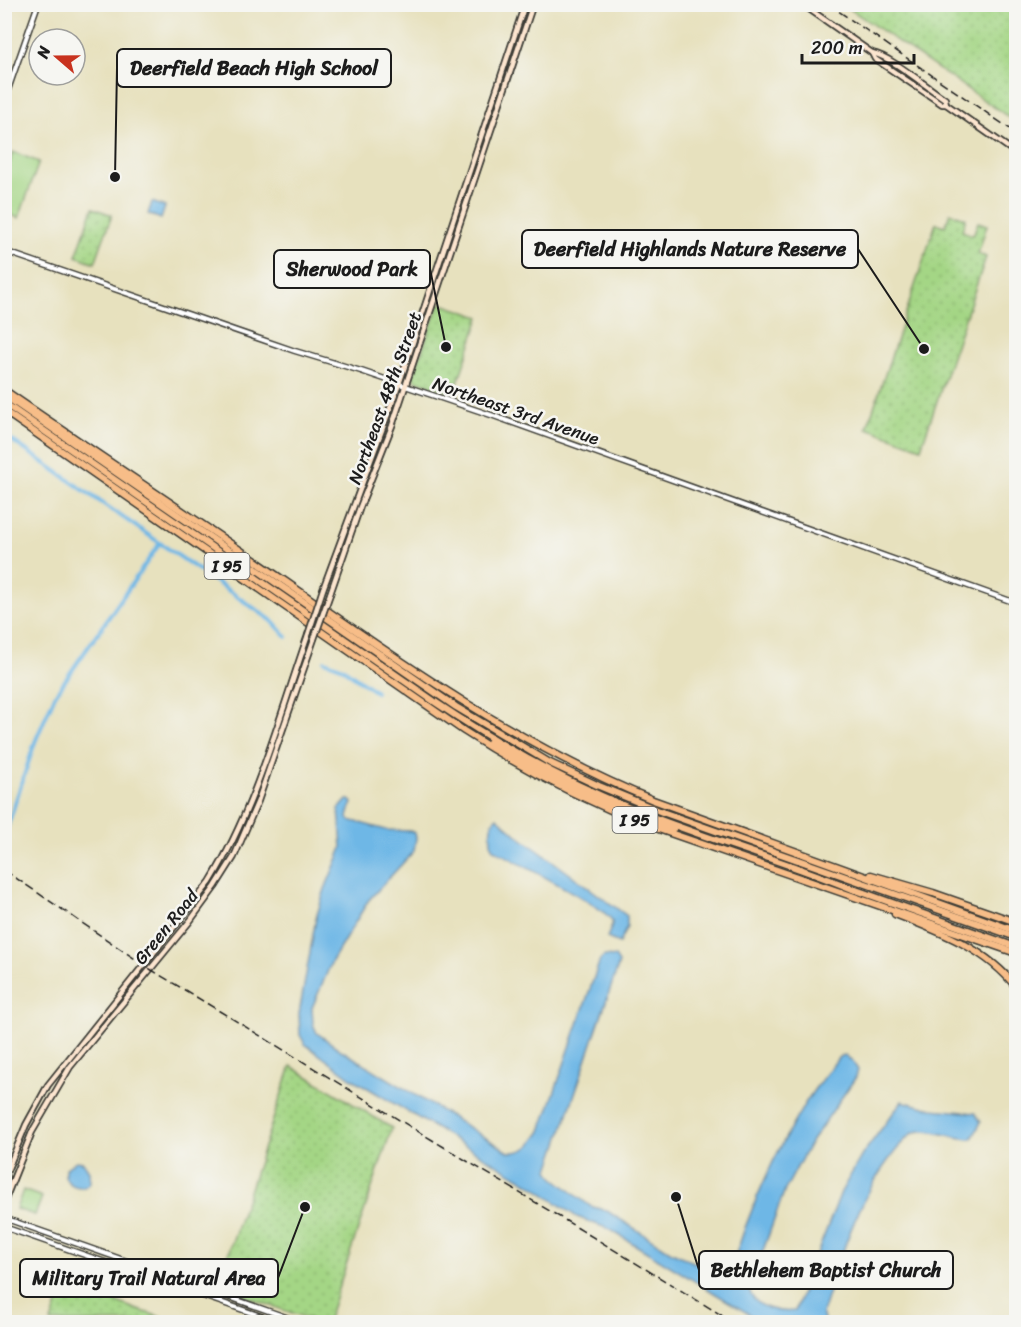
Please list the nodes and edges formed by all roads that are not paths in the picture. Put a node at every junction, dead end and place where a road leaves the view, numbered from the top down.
1 (38, 4) edge
2 (527, 4) edge
3 (533, 4) edge
4 (802, 4) edge
5 (526, 27) junction
6 (4, 101) edge
7 (1017, 153) edge
8 (4, 251) edge
9 (426, 303) junction
10 (428, 321) junction
11 (399, 384) junction
12 (405, 386) junction
13 (4, 390) edge
14 (4, 395) edge
15 (4, 403) edge
16 (4, 411) edge
17 (1017, 603) edge
18 (440, 714) junction
19 (263, 764) joint
20 (270, 766) joint
21 (590, 773) junction
22 (637, 802) junction
23 (838, 867) junction
24 (855, 890) junction
25 (845, 893) junction
26 (1016, 922) edge
27 (1017, 931) edge
28 (1017, 938) edge
29 (1017, 947) edge
30 (1017, 953) edge
31 (1017, 987) edge
32 (4, 1178) edge
33 (4, 1202) edge
34 (4, 1218) edge
35 (4, 1227) edge
36 (159, 1273) junction
37 (157, 1280) junction
38 (226, 1296) junction
39 (224, 1303) junction
40 (278, 1323) edge
41 (300, 1323) edge

1 - 6 street
2 - 5 main road
2 - 9 main road, Northeast 48th Street
3 - 5 main road, Northeast 48th Street
4 - 7 main road
5 - 10 main road, Northeast 48th Street
8 - 11 street, Northeast 3rd Avenue
9 - 10 main road
9 - 11 main road, Northeast 48th Street
10 - 12 main road, Northeast 48th Street
11 - 12 street, Northeast 3rd Avenue
11 - 19 main road, Northeast 48th Street, bridge
12 - 17 street, Northeast 3rd Avenue
12 - 20 main road, Northeast 48th Street, bridge
13 - 21 highway, I 95
14 - 22 highway
15 - 24 highway
16 - 18 highway, I 95
18 - 24 highway
18 - 25 highway, I 95
19 - 32 main road, Green Road
20 - 33 main road, Green Road
21 - 22 highway
21 - 23 highway, I 95
22 - 28 highway
23 - 26 highway
23 - 27 highway, I 95
24 - 29 highway
25 - 30 highway, I 95
25 - 31 highway
34 - 36 street
35 - 37 street
36 - 37 street
36 - 38 street
37 - 39 street
38 - 39 street
38 - 41 street
39 - 40 street

